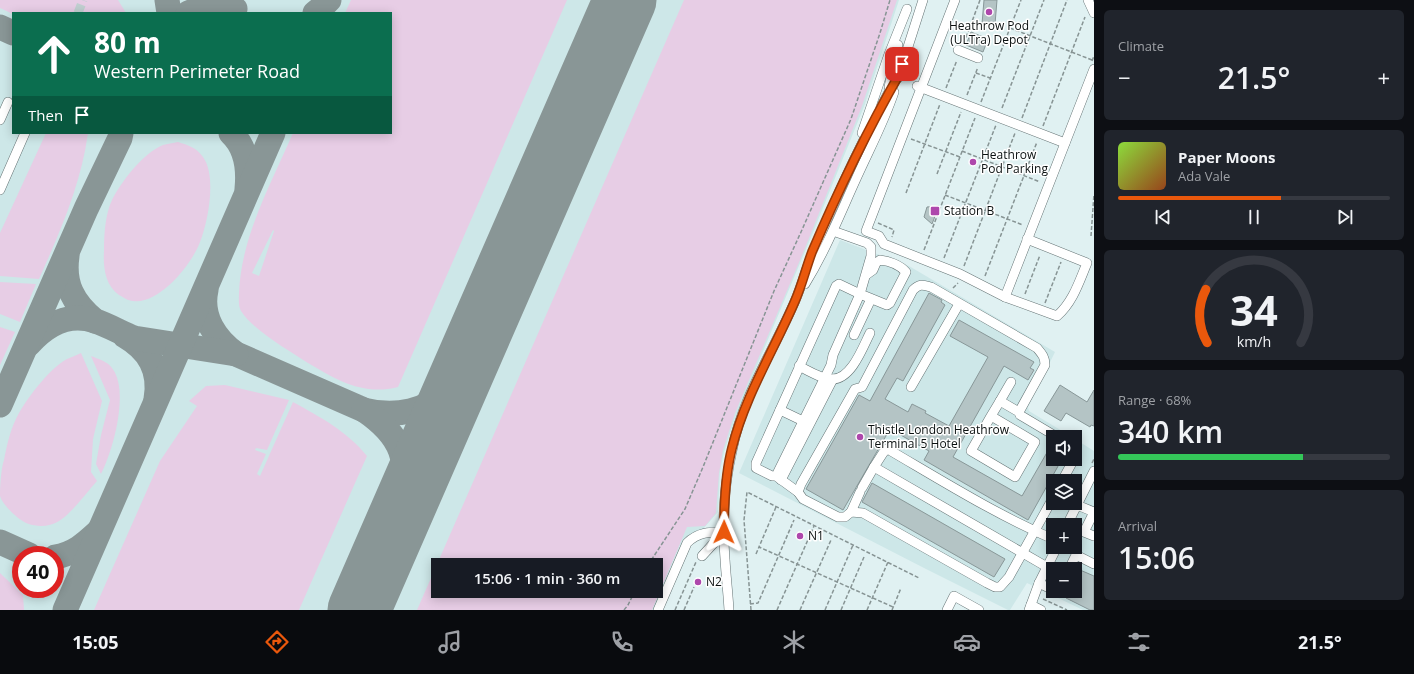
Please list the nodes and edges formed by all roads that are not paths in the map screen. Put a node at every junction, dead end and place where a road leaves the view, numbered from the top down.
1 (922, 0) edge
2 (955, 0) edge
3 (1088, 0) edge
4 (908, 4) edge
5 (1090, 15) edge
6 (958, 50) dead end
7 (978, 58) dead end
8 (1094, 69) edge
9 (900, 73) junction
10 (919, 87) junction
11 (888, 93) junction
12 (8, 102) dead end
13 (885, 116) junction
14 (0, 120) edge
15 (25, 134) edge
16 (1065, 143) junction
17 (849, 172) junction
18 (0, 190) edge
19 (833, 231) junction
20 (1027, 239) junction
21 (866, 276) junction
22 (860, 294) junction
23 (1005, 296) junction
24 (871, 299) junction
25 (795, 300) junction
26 (959, 304) junction
27 (870, 333) dead end
28 (854, 335) dead end
29 (799, 366) junction
30 (829, 378) junction
31 (1011, 382) dead end
32 (911, 387) dead end
33 (1000, 401) junction
34 (780, 410) junction
35 (1019, 412) junction
36 (991, 416) junction
37 (803, 421) junction
38 (1046, 430) edge
39 (874, 467) junction
40 (1094, 471) edge
41 (779, 478) junction
42 (1090, 486) edge
43 (798, 492) junction
44 (1082, 498) edge
45 (1082, 507) edge
46 (1046, 510) edge
47 (851, 512) junction
48 (1094, 512) edge
49 (1034, 531) junction
50 (724, 532) junction
51 (1046, 536) edge
52 (1094, 536) edge
53 (1023, 553) junction
54 (700, 558) road end
55 (1072, 562) edge
56 (1094, 564) edge
57 (1046, 567) joint
58 (1039, 583) junction
59 (1046, 586) edge
60 (1030, 607) edge
61 (658, 610) edge
62 (729, 610) edge
63 (947, 610) edge
64 (979, 610) edge
65 (1041, 610) edge

1 - 9 street
2 - 10 street
3 - 5 street
4 - 11 street
4 - 17 street
6 - 7 street
8 - 16 street
9 - 11 street
9 - 13 street
10 - 16 street
10 - 23 street
11 - 13 street
11 - 17 street
12 - 14 street
13 - 19 street
15 - 18 street
16 - 20 street
17 - 25 street
19 - 21 street
19 - 25 street
20 - 23 street
20 - 23 street
21 - 22 street
21 - 24 street
22 - 24 street
22 - 29 street
22 - 30 street
24 - 28 street
25 - 50 street
26 - 32 street
26 - 35 street
26 - 43 street
27 - 30 street
29 - 30 street
29 - 34 street
30 - 37 street
30 - 41 street
31 - 33 street
33 - 35 street
33 - 36 street
34 - 37 street
34 - 41 street
35 - 38 street
36 - 36 street
37 - 41 street
39 - 47 street
39 - 49 street
39 - 53 street
40 - 42 street
41 - 43 street
42 - 44 street
43 - 47 street
45 - 48 street
46 - 49 street
47 - 53 street
48 - 52 street
49 - 51 street
49 - 53 street
50 - 54 street
50 - 61 street
50 - 62 street
53 - 57 street
55 - 56 street
57 - 58 street
58 - 59 street
58 - 60 street
60 - 65 street
63 - 64 street

